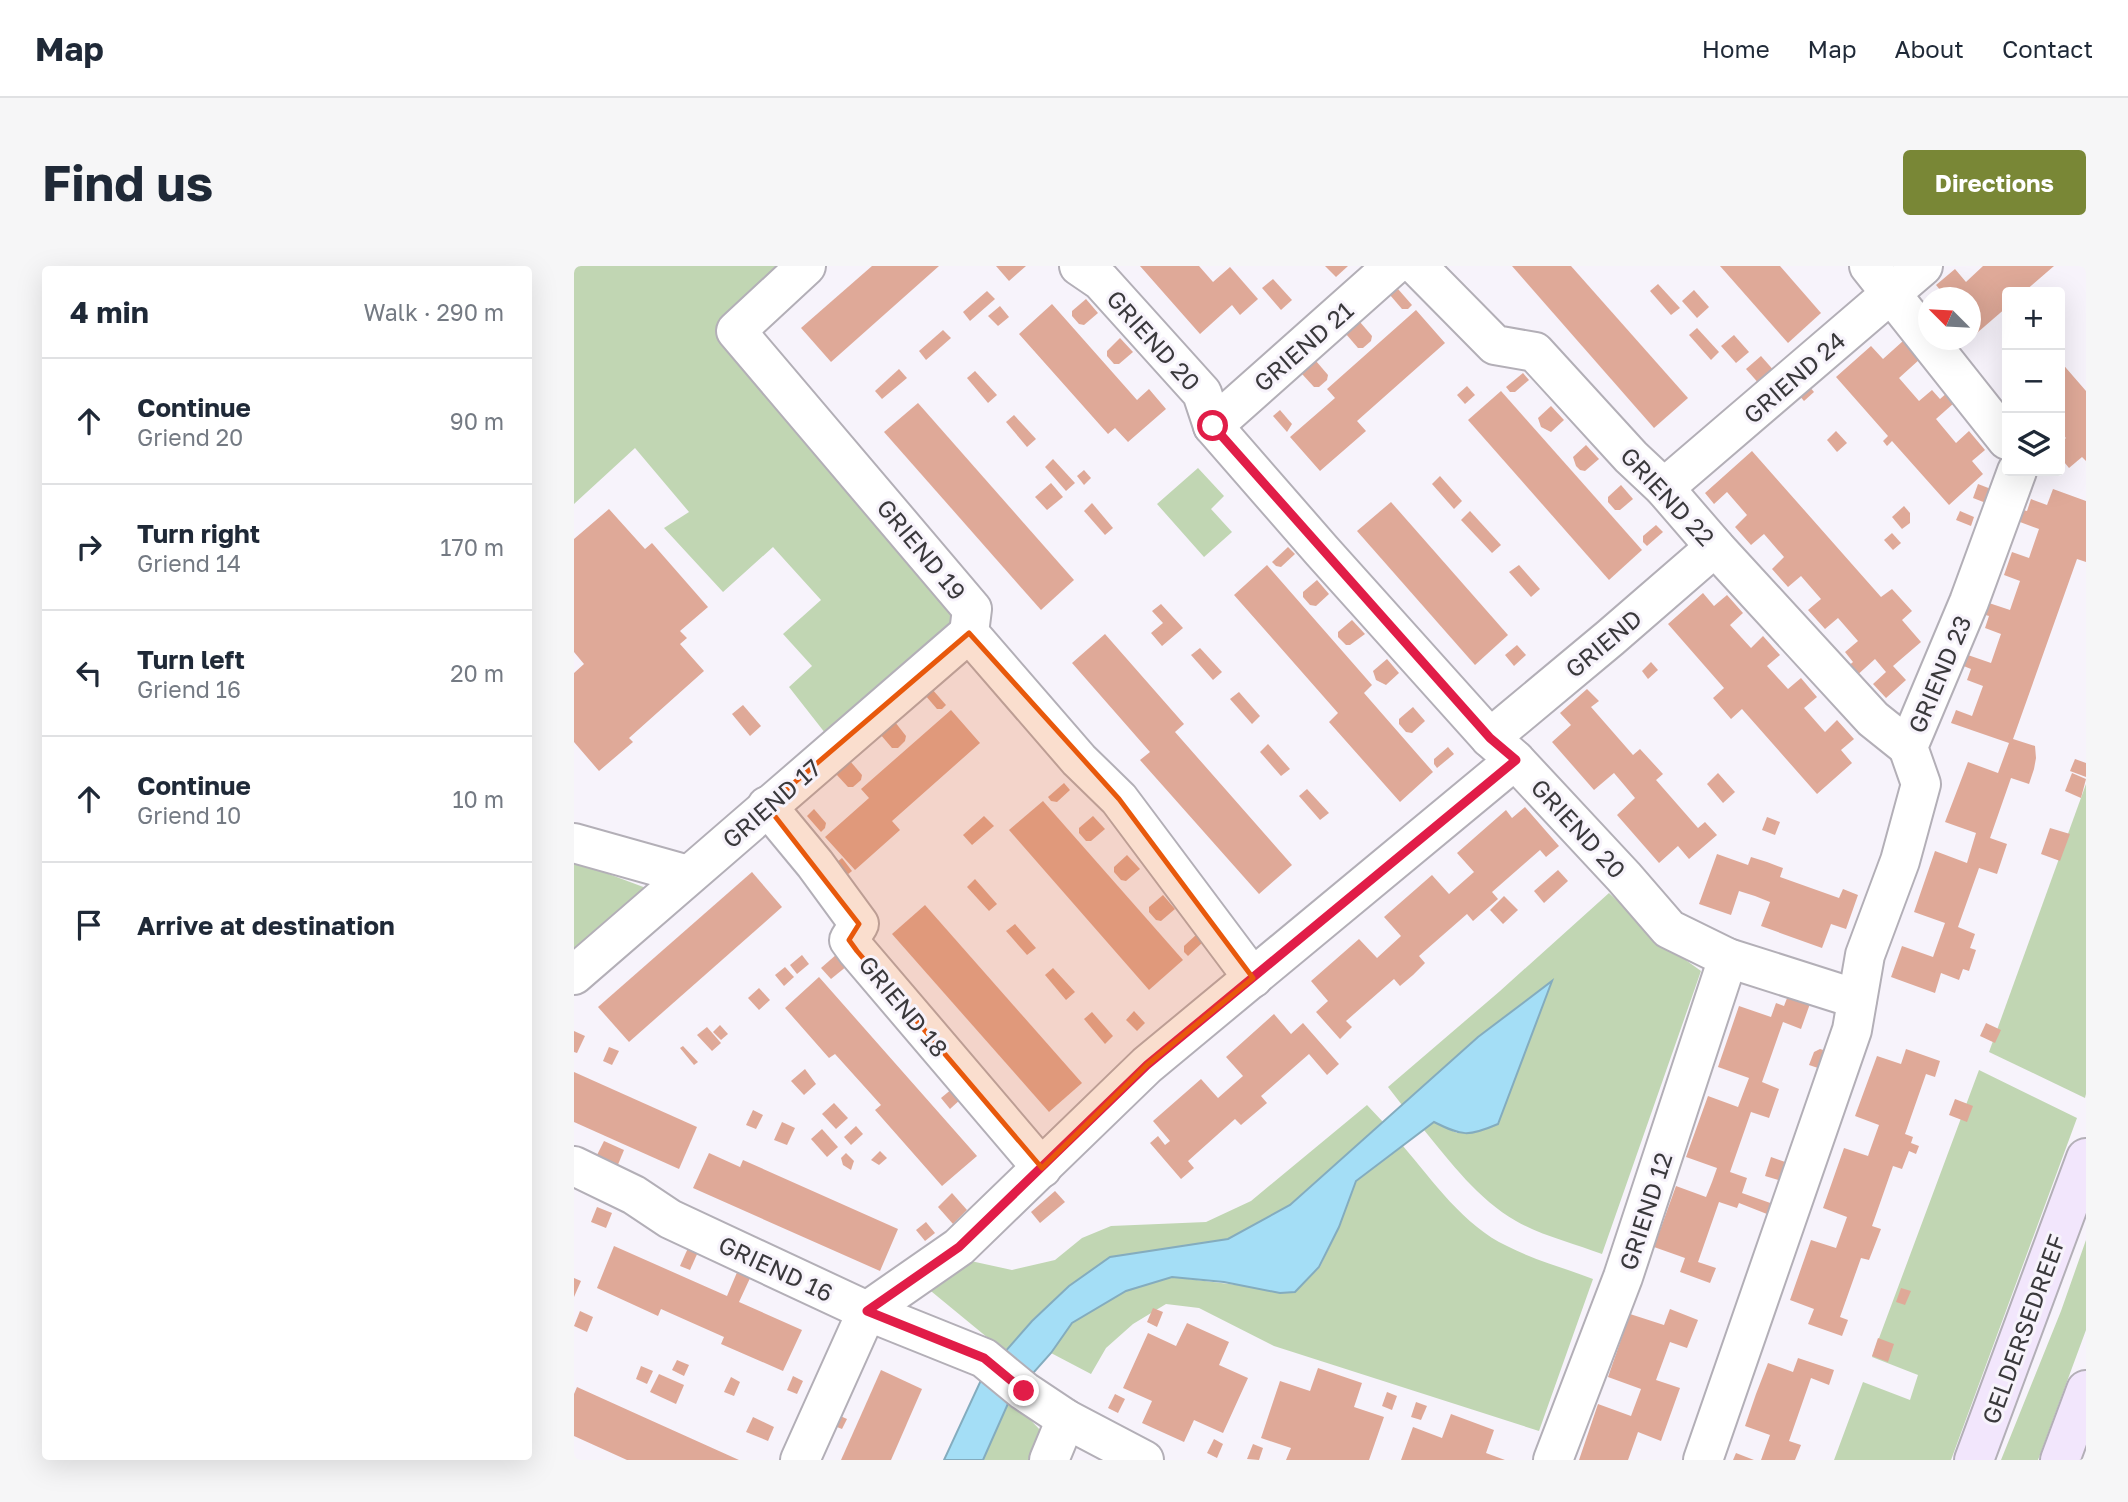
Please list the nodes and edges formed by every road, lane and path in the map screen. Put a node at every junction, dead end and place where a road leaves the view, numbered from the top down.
1 (806, 266) edge
2 (1079, 266) edge
3 (1393, 266) edge
4 (1416, 266) edge
5 (1923, 266) edge
6 (1880, 280) edge
7 (1213, 426) junction
8 (2002, 434) edge
9 (2015, 476) edge
10 (1664, 488) junction
11 (1715, 547) junction
12 (969, 633) junction
13 (1908, 747) junction
14 (1503, 749) junction
15 (767, 806) junction
16 (574, 844) edge
17 (688, 875) junction
18 (1728, 958) junction
19 (574, 975) edge
20 (1253, 978) junction
21 (1857, 999) junction
22 (2086, 1158) edge
23 (574, 1166) edge
24 (1042, 1168) junction
25 (867, 1311) junction
26 (2086, 1390) edge
27 (1066, 1419) junction
28 (800, 1460) edge
29 (1049, 1460) edge
30 (1144, 1460) edge
31 (1553, 1460) edge
32 (1703, 1460) edge
33 (1975, 1460) edge
34 (2060, 1460) edge

1 - 12 street, GRIEND 19
2 - 7 street, GRIEND 20
3 - 7 street, GRIEND 21
4 - 10 street, GRIEND 22
5 - 6 street, GRIEND 24
6 - 8 street
6 - 10 street, GRIEND 24
7 - 14 street, GRIEND 20
9 - 13 street, GRIEND 23
10 - 11 street, GRIEND 22
11 - 13 street, GRIEND 22
11 - 14 street, GRIEND
12 - 15 street, GRIEND 17
12 - 20 street, GRIEND 19
13 - 21 street, GRIEND 23
14 - 18 street, GRIEND 20
14 - 20 street, GRIEND
15 - 17 street, GRIEND 17
15 - 24 street, GRIEND 18
16 - 17 street
17 - 19 street, GRIEND 17
18 - 21 street, GRIEND 20
18 - 31 street, GRIEND 12
20 - 24 street, GRIEND
21 - 32 street
22 - 33 main road, GELDERSEDREEF
23 - 25 street, GRIEND 16
24 - 25 street, GRIEND
25 - 27 street, GRIEND 16
25 - 28 street
26 - 34 main road
27 - 29 street
27 - 30 street, GRIEND 16

